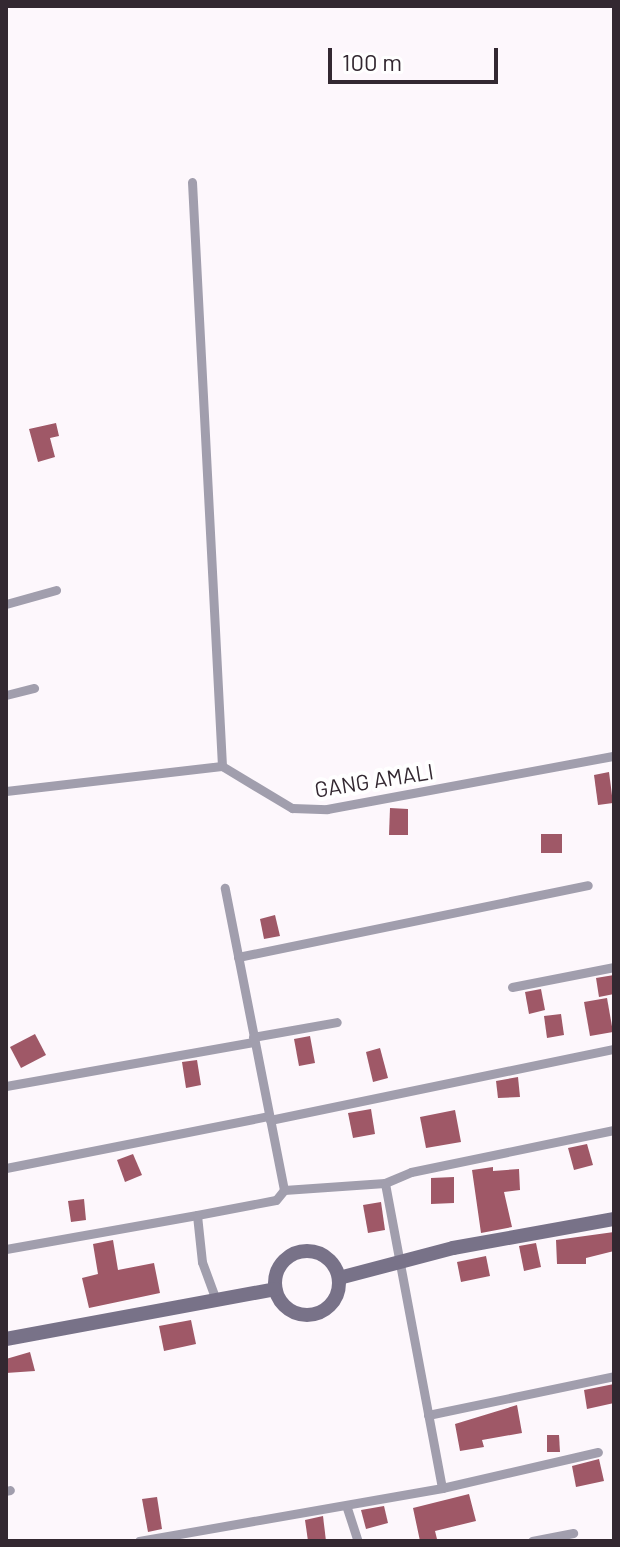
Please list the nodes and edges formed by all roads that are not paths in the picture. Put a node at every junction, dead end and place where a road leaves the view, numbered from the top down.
1 (192, 182) dead end
2 (56, 590) dead end
3 (6, 604) edge
4 (34, 688) dead end
5 (6, 695) edge
6 (614, 756) edge
7 (222, 766) junction
8 (6, 791) edge
9 (588, 885) dead end
10 (225, 888) dead end
11 (238, 957) junction
12 (614, 967) edge
13 (512, 987) dead end
14 (337, 1022) dead end
15 (253, 1040) junction
16 (614, 1049) edge
17 (6, 1086) edge
18 (269, 1118) junction
19 (614, 1130) edge
20 (6, 1168) edge
21 (385, 1183) junction
22 (284, 1190) junction
23 (197, 1215) junction
24 (614, 1219) edge
25 (6, 1249) edge
26 (398, 1261) junction
27 (339, 1278) junction
28 (275, 1289) junction
29 (216, 1300) junction
30 (6, 1339) edge
31 (614, 1376) edge
32 (428, 1415) junction
33 (598, 1452) dead end
34 (442, 1488) junction
35 (347, 1508) junction
36 (573, 1533) dead end
37 (139, 1541) edge
38 (358, 1541) edge
39 (532, 1541) edge

1 - 7 street
2 - 3 street
4 - 5 street
6 - 7 street, GANG AMALI
7 - 8 street
9 - 11 street
10 - 11 street
11 - 15 street
12 - 13 street
14 - 15 street
15 - 17 street
15 - 18 street
16 - 18 street
18 - 20 street
18 - 22 street
19 - 21 street
21 - 22 street
21 - 26 street
22 - 23 street
23 - 25 street
23 - 29 street
24 - 26 street
26 - 27 street
26 - 32 street
27 - 28 street
27 - 28 street
28 - 29 street
29 - 30 street
31 - 32 street
32 - 34 street
33 - 34 street
34 - 35 street
35 - 37 street
35 - 38 street
36 - 39 street

